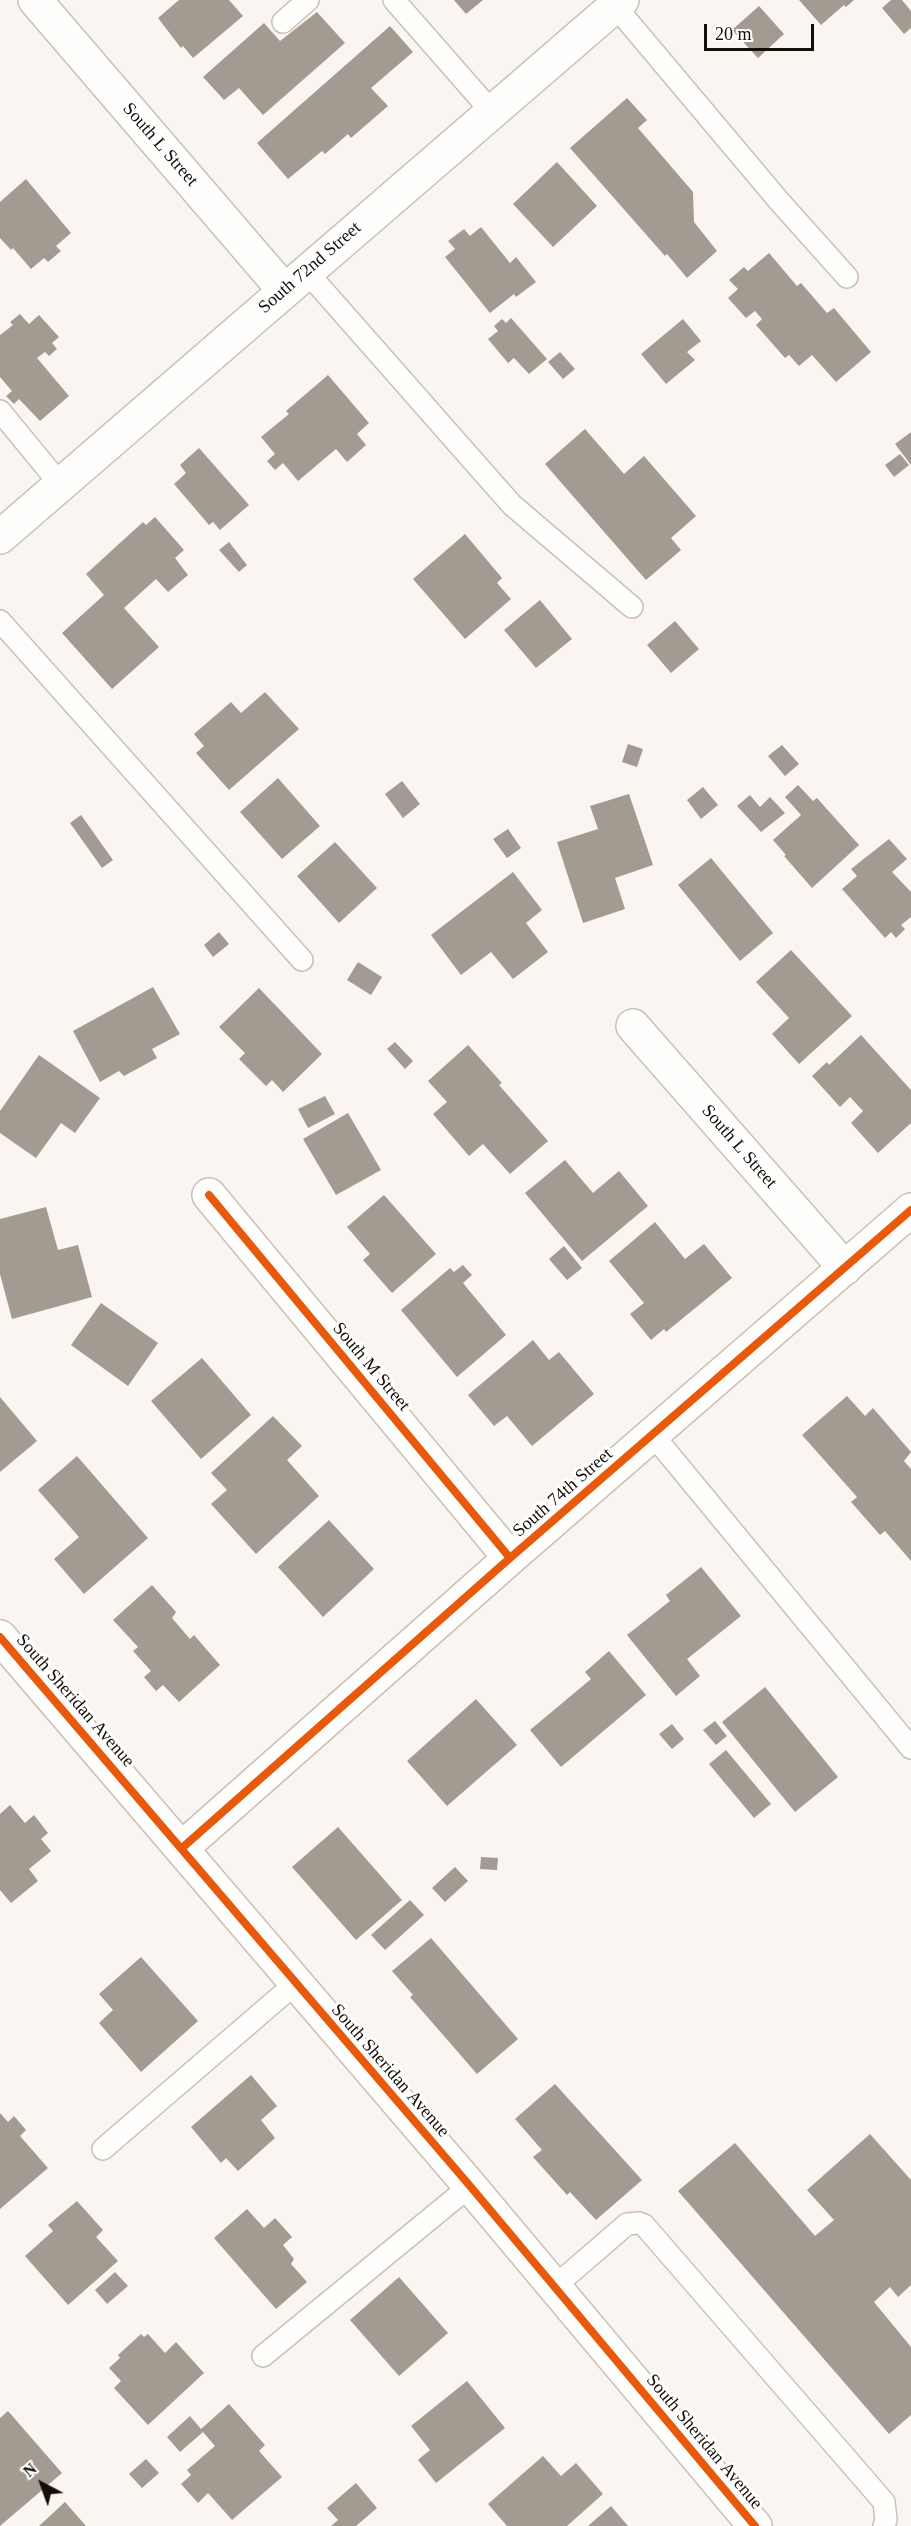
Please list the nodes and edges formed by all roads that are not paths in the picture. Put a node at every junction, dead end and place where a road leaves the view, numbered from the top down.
1 (35, 0) edge
2 (308, 0) edge
3 (394, 0) edge
4 (618, 3) edge
5 (283, 22) dead end
6 (492, 112) junction
7 (847, 277) dead end
8 (295, 280) junction
9 (0, 411) edge
10 (60, 484) junction
11 (0, 537) edge
12 (632, 607) dead end
13 (0, 621) edge
14 (302, 960) dead end
15 (633, 1026) dead end
16 (209, 1195) dead end
17 (911, 1210) edge
18 (845, 1268) junction
19 (652, 1435) junction
20 (510, 1558) junction
21 (0, 1637) edge
22 (911, 1748) edge
23 (182, 1848) junction
24 (296, 1983) junction
25 (103, 2149) dead end
26 (470, 2186) junction
27 (554, 2287) junction
28 (263, 2356) dead end
29 (755, 2526) edge
30 (884, 2526) edge

1 - 8 street, South L Street
2 - 5 lane
3 - 6 lane
4 - 6 street, South 72nd Street
4 - 7 lane
6 - 8 street, South 72nd Street
8 - 10 street, South 72nd Street
8 - 12 lane
9 - 10 lane
10 - 11 street, South 72nd Street
13 - 14 lane
15 - 18 street, South L Street
16 - 20 street, South M Street
17 - 18 street, South 74th Street
18 - 19 street, South 74th Street
19 - 20 street, South 74th Street
19 - 22 lane
20 - 23 street, South 74th Street
21 - 23 street, South Sheridan Avenue
23 - 24 street, South Sheridan Avenue
24 - 25 lane
24 - 26 street, South Sheridan Avenue
26 - 27 street, South Sheridan Avenue
26 - 28 lane
27 - 29 street, South Sheridan Avenue
27 - 30 lane

